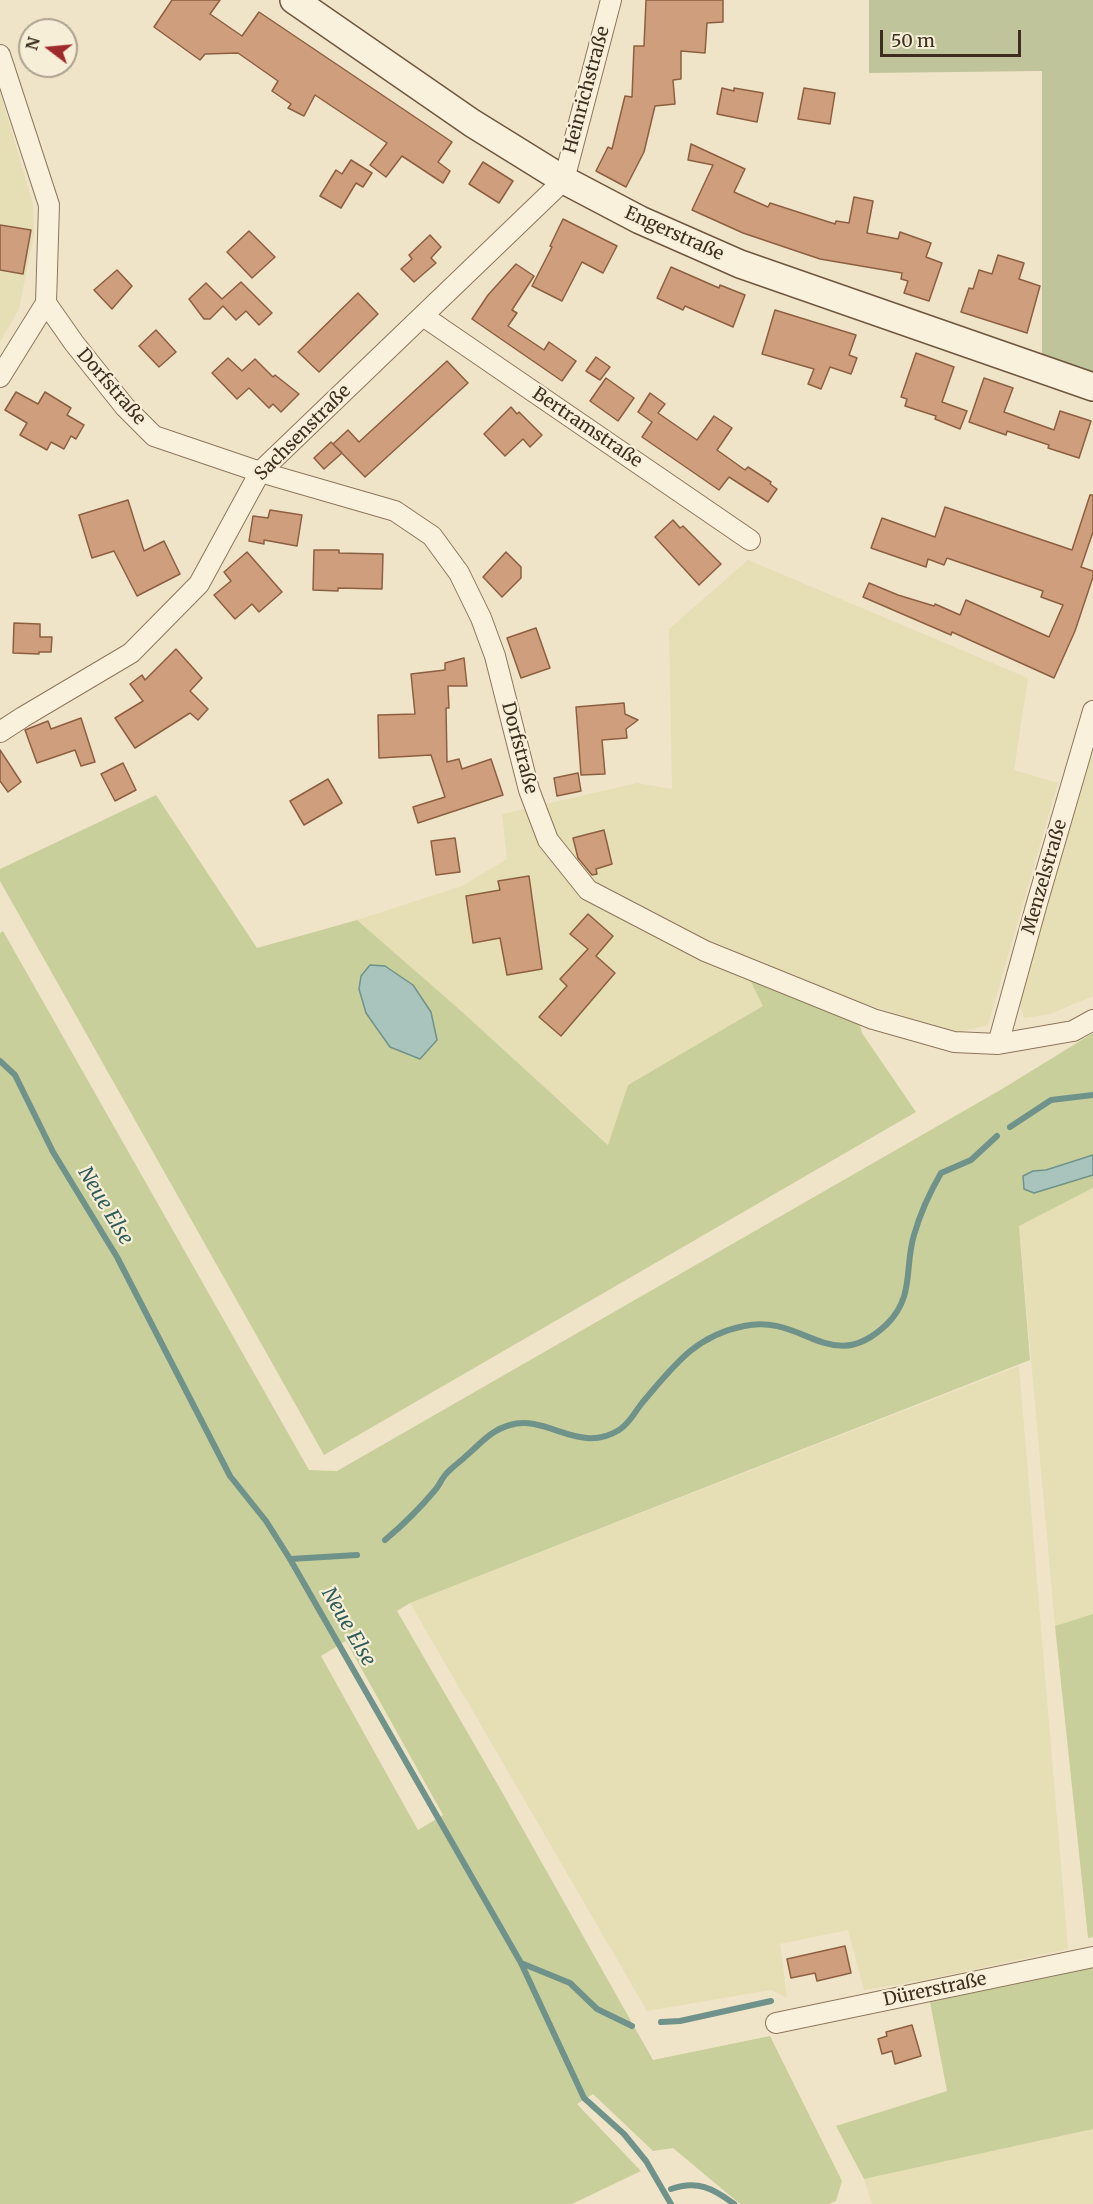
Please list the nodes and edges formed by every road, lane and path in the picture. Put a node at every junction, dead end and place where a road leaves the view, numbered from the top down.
1 (294, 0) edge
2 (611, 0) edge
3 (0, 55) edge
4 (564, 180) junction
5 (46, 303) junction
6 (423, 316) junction
7 (0, 377) edge
8 (1093, 387) edge
9 (260, 472) junction
10 (750, 540) dead end
11 (1093, 711) edge
12 (0, 732) edge
13 (1093, 1020) edge
14 (998, 1044) junction
15 (1093, 1957) edge
16 (776, 2023) dead end

1 - 4 main road, Engerstraße
2 - 4 street, Heinrichstraße
3 - 5 street
4 - 6 street, Sachsenstraße
4 - 8 main road, Engerstraße
5 - 7 street
5 - 9 street, Dorfstraße
6 - 9 street, Sachsenstraße
6 - 10 street, Bertramstraße
9 - 12 street, Sachsenstraße
9 - 14 street, Dorfstraße
11 - 14 street, Menzelstraße
13 - 14 street, Dorfstraße
15 - 16 street, Dürerstraße

